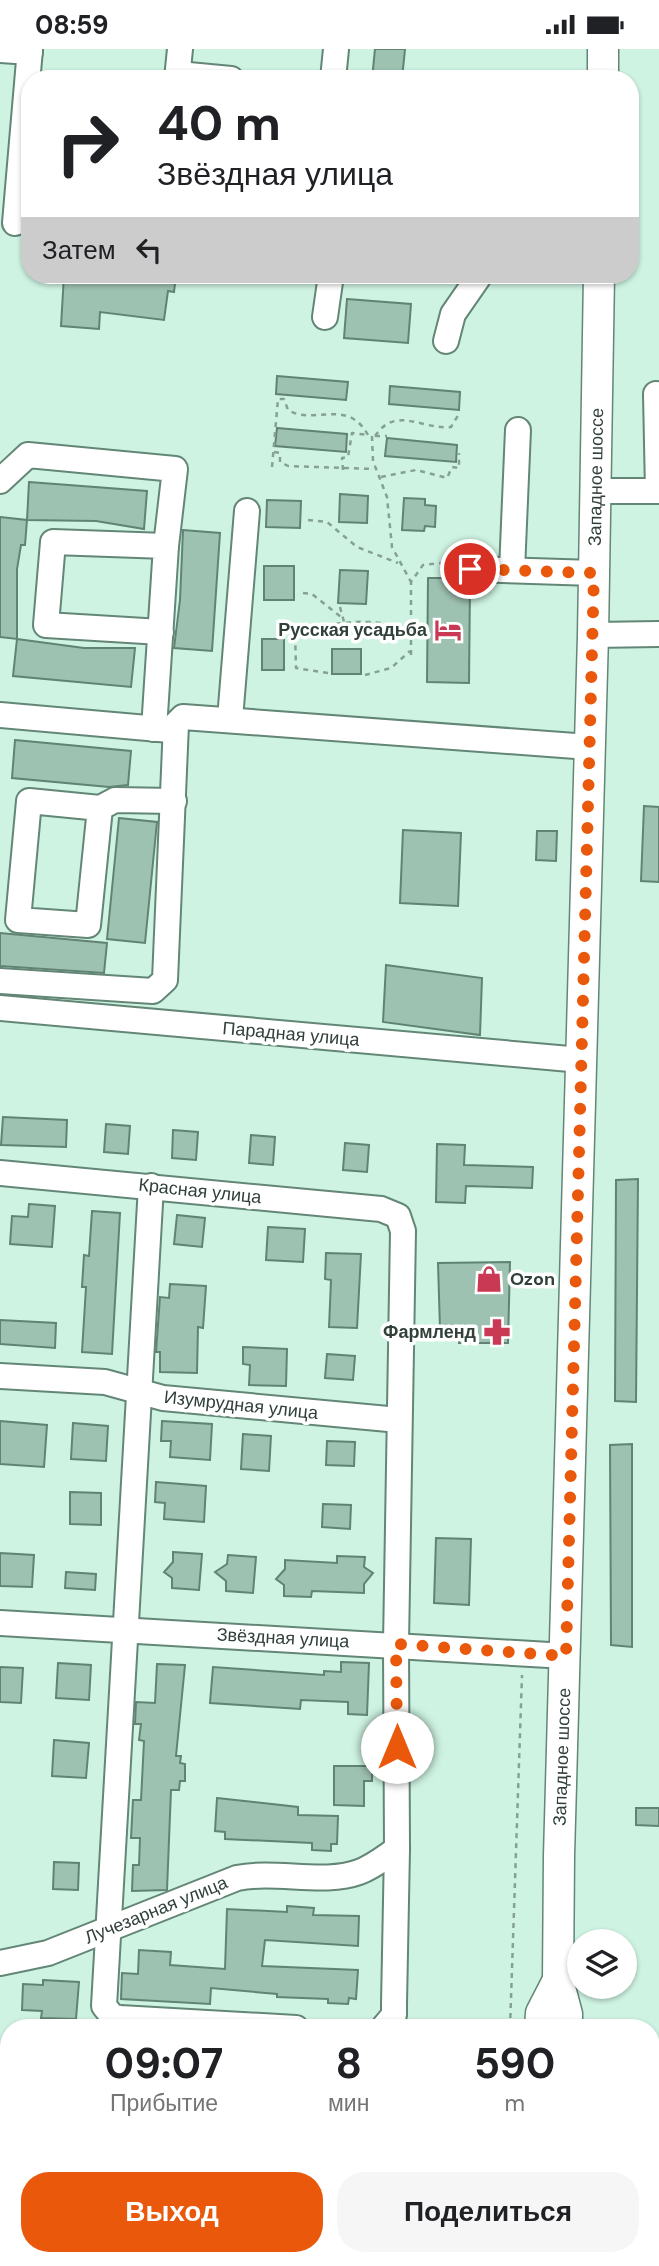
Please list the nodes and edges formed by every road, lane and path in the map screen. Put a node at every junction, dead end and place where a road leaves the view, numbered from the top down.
1 (180, 49) edge
2 (336, 49) edge
3 (603, 49) edge
4 (0, 50) edge
5 (30, 51) edge
6 (28, 70) edge
7 (178, 70) edge
8 (334, 70) edge
9 (603, 70) edge
10 (21, 154) edge
11 (15, 223) edge
12 (330, 284) edge
13 (474, 284) edge
14 (599, 284) edge
15 (325, 317) dead end
16 (446, 341) dead end
17 (656, 394) dead end
18 (459, 414) dead end
19 (518, 430) dead end
20 (372, 436) junction
21 (387, 436) dead end
22 (274, 452) junction
23 (459, 453) dead end
24 (272, 467) dead end
25 (343, 470) junction
26 (375, 470) junction
27 (381, 477) junction
28 (0, 481) edge
29 (596, 491) junction
30 (658, 491) edge
31 (247, 511) dead end
32 (308, 520) dead end
33 (166, 547) junction
34 (401, 565) junction
35 (470, 569) joint
36 (512, 570) junction
37 (594, 573) junction
38 (411, 582) junction
39 (303, 593) dead end
40 (340, 607) dead end
41 (341, 617) junction
42 (344, 622) junction
43 (411, 631) junction
44 (161, 632) junction
45 (659, 634) edge
46 (593, 635) junction
47 (328, 673) dead end
48 (365, 675) dead end
49 (0, 715) edge
50 (230, 719) junction
51 (165, 730) junction
52 (589, 747) junction
53 (174, 801) junction
54 (100, 808) junction
55 (0, 981) edge
56 (0, 1008) edge
57 (581, 1060) junction
58 (0, 1173) edge
59 (151, 1186) junction
60 (0, 1376) edge
61 (139, 1391) junction
62 (399, 1420) junction
63 (0, 1623) edge
64 (124, 1629) junction
65 (396, 1644) junction
66 (523, 1653) junction
67 (566, 1656) junction
68 (397, 1849) junction
69 (110, 1929) junction
70 (0, 1963) edge
71 (558, 1980) junction
72 (146, 2019) edge
73 (391, 2019) edge
74 (510, 2019) edge
75 (541, 2019) edge
76 (567, 2019) edge

1 - 7 street
2 - 8 street
3 - 9 main road
4 - 5 street
5 - 6 street
10 - 11 street
12 - 15 street
13 - 16 street
14 - 29 main road, Западное шоссе
17 - 30 street
18 - 20 path
19 - 36 street
20 - 21 path
20 - 22 path
20 - 25 path
20 - 26 path
22 - 24 path
22 - 25 path
23 - 27 path
25 - 26 path
26 - 27 path
27 - 34 path
28 - 33 street
29 - 30 street
29 - 37 main road, Западное шоссе
31 - 50 street
32 - 34 path
33 - 44 street
33 - 44 street
34 - 38 path
35 - 36 street
35 - 38 path
36 - 37 street
37 - 46 main road, Западное шоссе
38 - 43 path
39 - 41 path
40 - 41 path
41 - 42 path
42 - 43 path
42 - 47 path
43 - 48 path
44 - 51 street
45 - 46 street
46 - 52 main road, Западное шоссе
49 - 51 street
50 - 51 street
50 - 52 street
51 - 53 street
52 - 57 main road, Западное шоссе
53 - 54 street
53 - 55 street
54 - 54 street
56 - 57 street, Парадная улица
57 - 67 main road, Западное шоссе
58 - 59 street, Красная улица
59 - 61 street
59 - 62 street, Красная улица
60 - 61 street, Изумрудная улица
61 - 62 street, Изумрудная улица
61 - 64 street
62 - 65 street
63 - 64 street, Звёздная улица
64 - 65 street, Звёздная улица
64 - 69 street
65 - 66 street, Звёздная улица
65 - 68 street
66 - 67 street, Звёздная улица
66 - 74 path
67 - 71 main road, Западное шоссе
68 - 69 street, Лучезарная улица
68 - 73 street
69 - 70 street, Лучезарная улица
69 - 72 street
71 - 75 main road, Западное шоссе
71 - 76 main road, Западное шоссе

